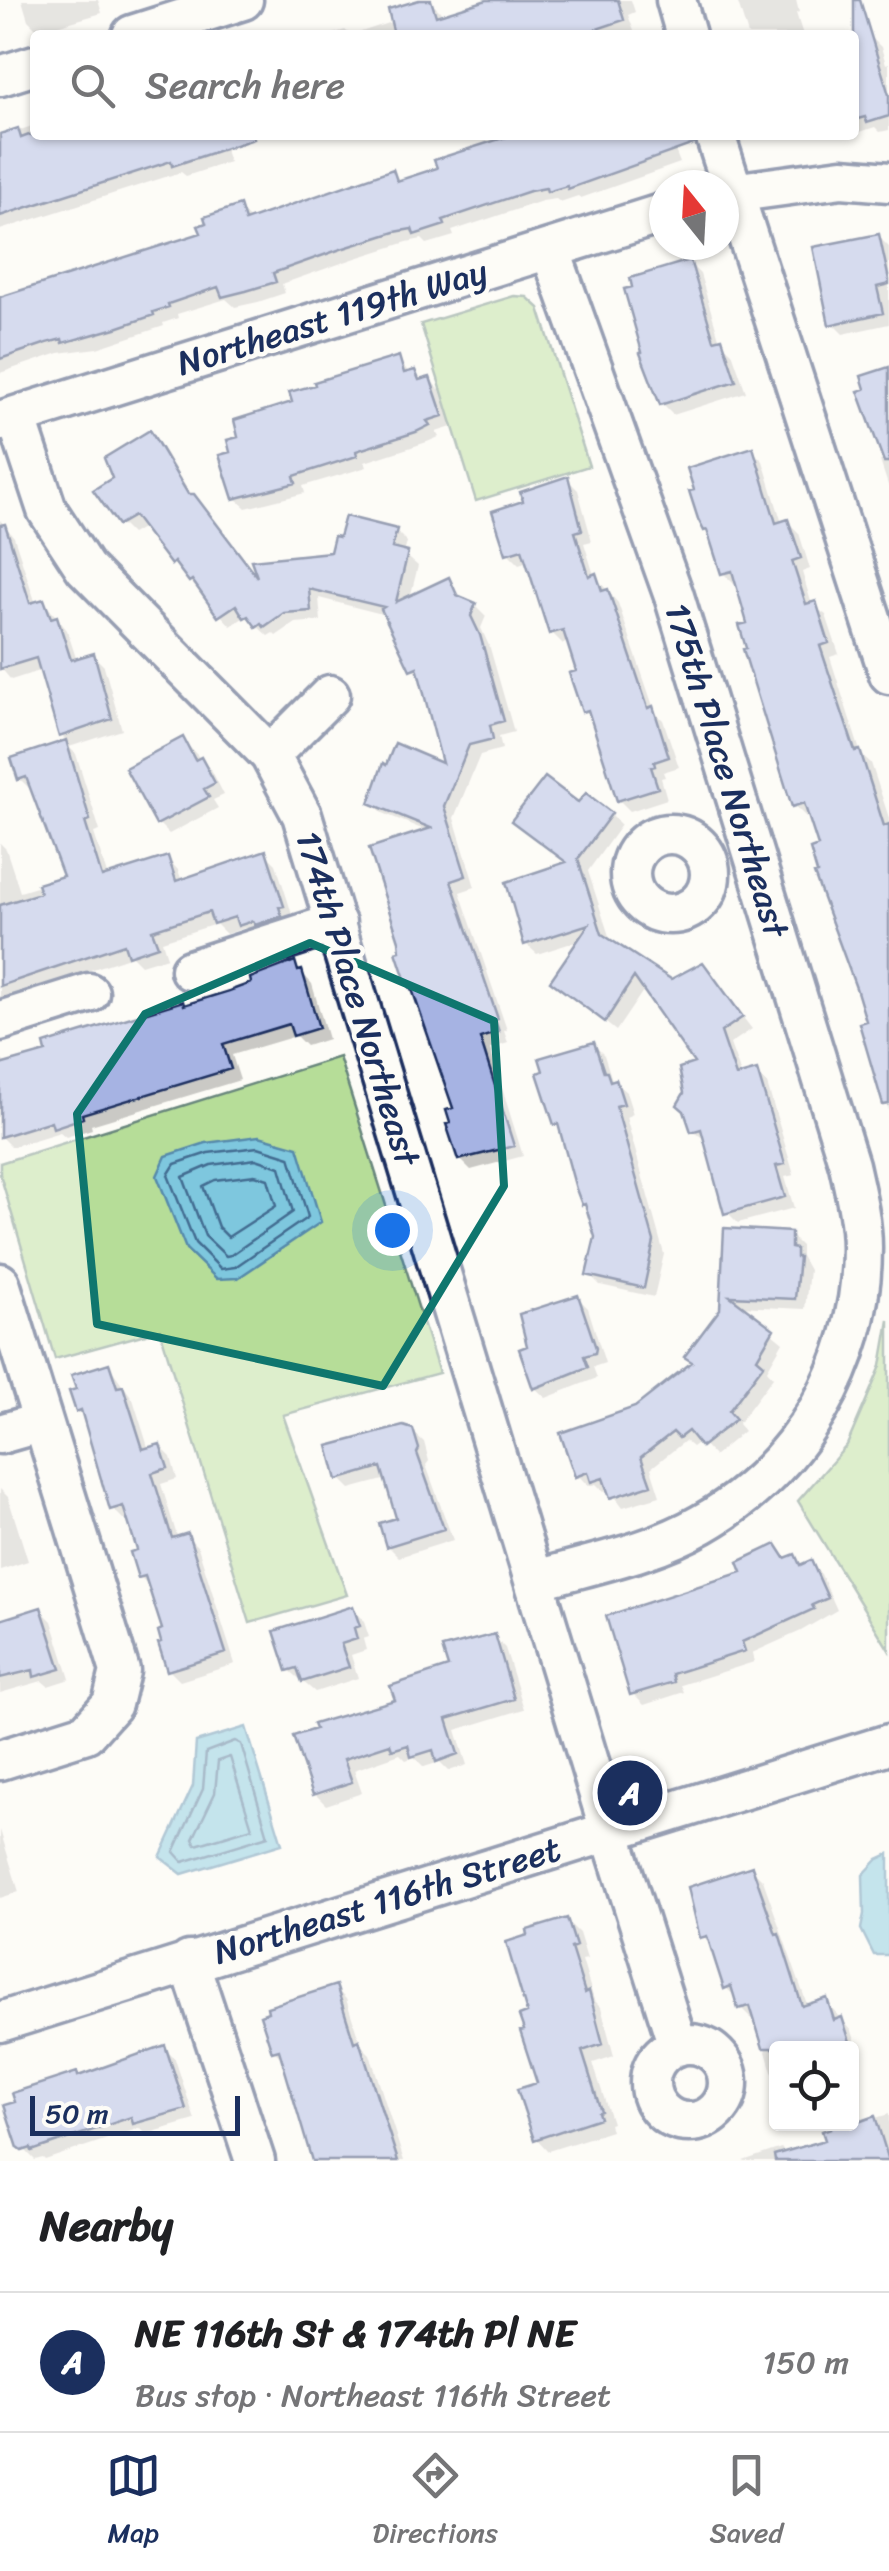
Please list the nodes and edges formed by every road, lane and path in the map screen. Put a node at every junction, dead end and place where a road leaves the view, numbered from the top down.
1 (243, 0) edge
2 (676, 0) edge
3 (141, 22) edge
4 (685, 30) edge
5 (30, 67) edge
6 (0, 76) edge
7 (717, 140) edge
8 (723, 170) edge
9 (889, 182) edge
10 (739, 192) edge
11 (649, 218) edge
12 (739, 225) edge
13 (550, 249) junction
14 (8, 419) edge
15 (889, 674) edge
16 (330, 695) dead end
17 (270, 754) junction
18 (753, 853) junction
19 (708, 865) dead end
20 (336, 923) junction
21 (190, 970) dead end
22 (89, 993) dead end
23 (0, 1020) edge
24 (0, 1283) edge
25 (42, 1422) junction
26 (0, 1434) edge
27 (536, 1580) junction
28 (889, 1744) edge
29 (0, 1760) edge
30 (610, 1831) junction
31 (189, 1960) junction
32 (0, 2022) edge
33 (678, 2046) dead end
34 (255, 2161) edge

1 - 3 street
2 - 4 street
5 - 6 street
7 - 8 street
9 - 10 street
11 - 13 street, Northeast 119th Way
12 - 15 street
13 - 14 street, Northeast 119th Way
13 - 18 street, 175th Place Northeast
14 - 17 street, 174th Place Northeast
16 - 17 street
17 - 20 street, 174th Place Northeast
18 - 19 street
18 - 27 street, 175th Place Northeast
20 - 21 street
20 - 27 street, 174th Place Northeast
22 - 23 street
24 - 25 street
25 - 26 street
25 - 29 street
27 - 30 street, 174th Place Northeast
28 - 30 street, Northeast 116th Street
30 - 31 street, Northeast 116th Street
30 - 33 street, 174th Place Northeast
31 - 32 street, Northeast 116th Street
31 - 34 street

